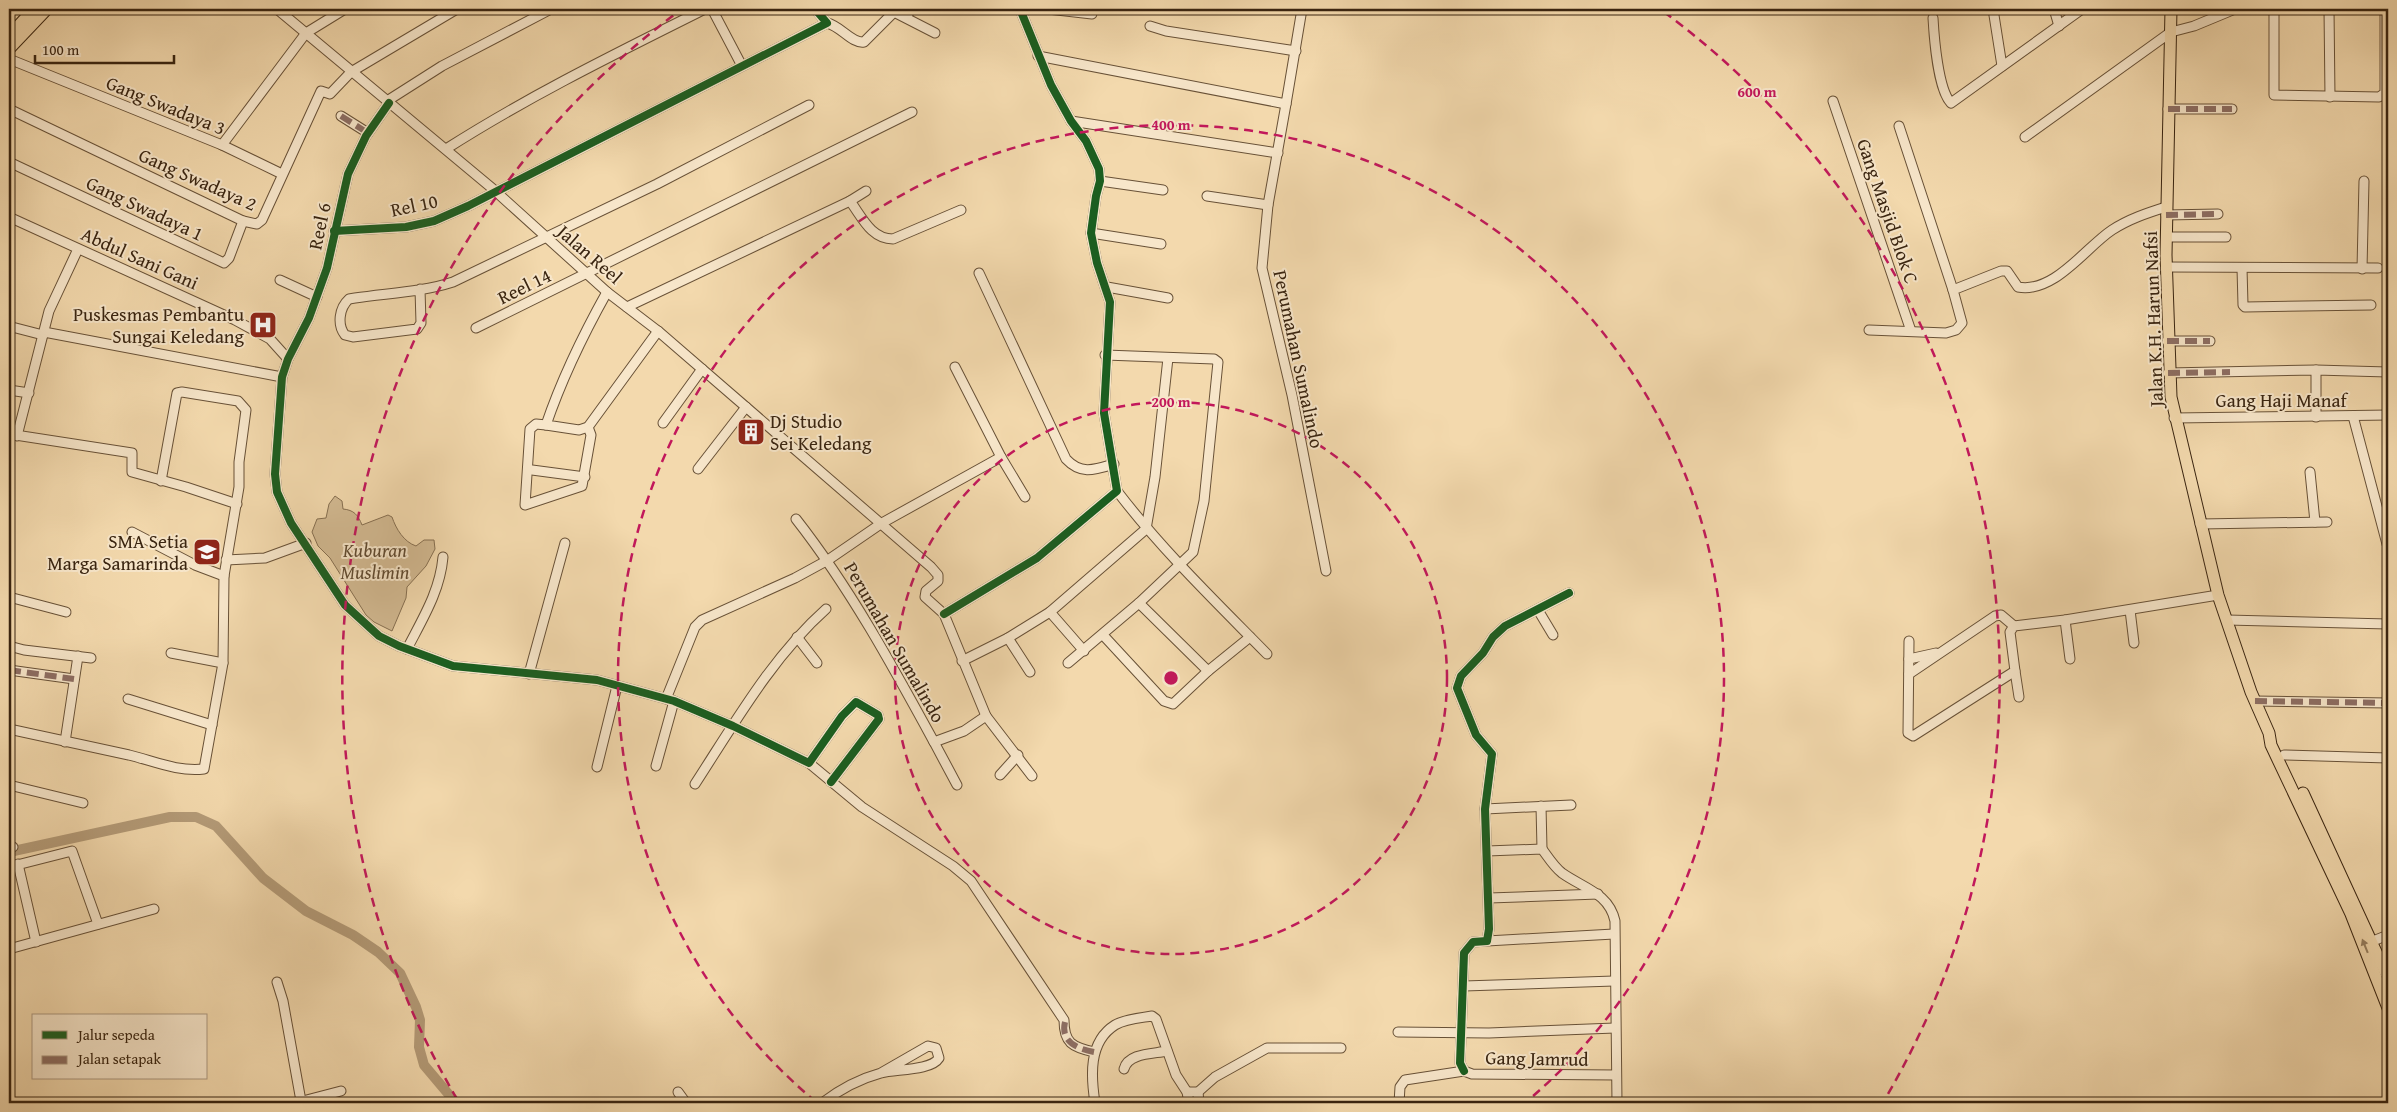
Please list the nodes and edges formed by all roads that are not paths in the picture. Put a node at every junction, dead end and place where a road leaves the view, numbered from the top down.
1 (34, 9) edge
2 (47, 9) edge
3 (278, 9) edge
4 (345, 9) edge
5 (457, 9) edge
6 (551, 9) edge
7 (705, 9) edge
8 (712, 9) edge
9 (815, 9) edge
10 (912, 9) edge
11 (1020, 9) edge
12 (1048, 9) edge
13 (1302, 9) edge
14 (1993, 9) edge
15 (2054, 9) edge
16 (2082, 9) edge
17 (2170, 9) edge
18 (2235, 9) edge
19 (2271, 9) edge
20 (2330, 9) edge
21 (2385, 9) edge
22 (892, 10) edge
23 (1092, 14) dead end
24 (906, 17) junction
25 (1932, 18) dead end
26 (827, 23) junction
27 (1150, 26) dead end
28 (2058, 26) junction
29 (2170, 32) junction
30 (306, 33) junction
31 (935, 33) dead end
32 (9, 36) edge
33 (9, 49) edge
34 (1296, 51) junction
35 (1038, 56) junction
36 (9, 59) edge
37 (742, 66) junction
38 (2002, 66) junction
39 (351, 72) junction
40 (2387, 80) edge
41 (2330, 96) junction
42 (1833, 101) dead end
43 (388, 102) junction
44 (810, 104) dead end
45 (1286, 104) junction
46 (2168, 109) junction
47 (2232, 109) dead end
48 (9, 110) edge
49 (912, 112) dead end
50 (341, 116) dead end
51 (1071, 121) junction
52 (1898, 126) dead end
53 (368, 133) junction
54 (2025, 137) dead end
55 (222, 146) junction
56 (446, 149) junction
57 (1278, 154) junction
58 (9, 162) edge
59 (282, 174) junction
60 (1100, 181) junction
61 (2364, 181) dead end
62 (1162, 190) dead end
63 (866, 191) dead end
64 (497, 192) junction
65 (1207, 196) dead end
66 (850, 201) junction
67 (1268, 205) junction
68 (961, 210) dead end
69 (2166, 211) junction
70 (2218, 214) dead end
71 (9, 217) edge
72 (244, 221) junction
73 (334, 231) junction
74 (1091, 233) junction
75 (2167, 237) junction
76 (2226, 237) dead end
77 (546, 238) junction
78 (1161, 244) dead end
79 (78, 249) junction
80 (2166, 267) junction
81 (2242, 268) junction
82 (2378, 268) dead end
83 (2362, 269) junction
84 (979, 272) dead end
85 (587, 274) junction
86 (280, 280) dead end
87 (1107, 287) junction
88 (420, 289) junction
89 (1954, 290) junction
90 (607, 292) junction
91 (317, 297) junction
92 (1168, 298) dead end
93 (2371, 305) dead end
94 (626, 307) junction
95 (12, 327) dead end
96 (476, 328) dead end
97 (1868, 330) dead end
98 (658, 331) junction
99 (1911, 331) junction
100 (44, 333) junction
101 (2167, 341) junction
102 (2210, 341) dead end
103 (1105, 355) junction
104 (1168, 358) junction
105 (288, 359) junction
106 (955, 367) dead end
107 (702, 369) junction
108 (2316, 370) junction
109 (2388, 372) edge
110 (2168, 373) junction
111 (282, 377) junction
112 (9, 390) edge
113 (29, 393) junction
114 (746, 407) junction
115 (2388, 415) edge
116 (2353, 416) junction
117 (2316, 417) junction
118 (2174, 418) junction
119 (663, 423) dead end
120 (546, 425) junction
121 (588, 427) junction
122 (13, 435) edge
123 (1001, 457) junction
124 (1114, 464) junction
125 (698, 469) dead end
126 (532, 470) dead end
127 (2310, 472) dead end
128 (585, 477) junction
129 (161, 481) junction
130 (1117, 490) junction
131 (1025, 497) dead end
132 (236, 504) junction
133 (796, 519) dead end
134 (2315, 522) junction
135 (2327, 522) dead end
136 (882, 523) junction
137 (2200, 524) junction
138 (1146, 529) junction
139 (132, 532) dead end
140 (566, 542) dead end
141 (306, 544) junction
142 (2387, 544) edge
143 (443, 556) dead end
144 (226, 560) junction
145 (828, 560) junction
146 (1179, 566) junction
147 (1326, 571) dead end
148 (224, 576) junction
149 (1569, 593) dead end
150 (2218, 594) junction
151 (9, 597) edge
152 (1139, 603) junction
153 (826, 609) dead end
154 (1538, 610) junction
155 (2130, 610) junction
156 (66, 612) dead end
157 (1050, 612) junction
158 (944, 614) junction
159 (2065, 620) junction
160 (2227, 620) junction
161 (2388, 624) edge
162 (2014, 626) junction
163 (1102, 635) junction
164 (1552, 635) dead end
165 (797, 637) junction
166 (1250, 637) junction
167 (1008, 638) junction
168 (1909, 641) dead end
169 (2134, 643) dead end
170 (9, 646) edge
171 (407, 649) junction
172 (1084, 651) junction
173 (1943, 651) junction
174 (171, 653) dead end
175 (1267, 654) dead end
176 (78, 656) junction
177 (91, 658) dead end
178 (1909, 659) junction
179 (2070, 659) dead end
180 (962, 661) junction
181 (817, 663) dead end
182 (1068, 663) dead end
183 (223, 664) junction
184 (9, 670) edge
185 (1208, 671) junction
186 (2015, 671) junction
187 (1030, 672) dead end
188 (528, 674) junction
189 (1909, 674) junction
190 (74, 679) junction
191 (617, 686) junction
192 (2019, 698) dead end
193 (128, 699) dead end
194 (670, 700) junction
195 (2255, 701) junction
196 (2388, 703) edge
197 (986, 716) junction
198 (212, 725) junction
199 (733, 726) junction
200 (9, 729) edge
201 (2269, 733) junction
202 (65, 742) junction
203 (934, 742) junction
204 (1018, 755) junction
205 (2284, 755) junction
206 (2388, 758) edge
207 (809, 763) junction
208 (656, 766) dead end
209 (596, 767) dead end
210 (1000, 775) dead end
211 (1032, 776) dead end
212 (831, 782) junction
213 (695, 784) dead end
214 (957, 784) dead end
215 (9, 785) edge
216 (84, 803) dead end
217 (1571, 805) dead end
218 (1541, 806) junction
219 (1485, 809) junction
220 (1542, 849) junction
221 (1487, 851) junction
222 (13, 866) edge
223 (1598, 894) junction
224 (1490, 898) junction
225 (154, 908) dead end
226 (2360, 922) junction
227 (98, 924) junction
228 (1614, 934) junction
229 (2388, 935) edge
230 (1487, 941) junction
231 (2373, 941) junction
232 (36, 942) junction
233 (9, 949) edge
234 (2387, 972) edge
235 (1614, 981) junction
236 (277, 982) dead end
237 (1464, 986) junction
238 (2388, 1008) edge
239 (1615, 1028) junction
240 (1398, 1032) dead end
241 (1461, 1032) junction
242 (1341, 1048) dead end
243 (1167, 1051) junction
244 (1094, 1052) junction
245 (1124, 1069) dead end
246 (1464, 1071) junction
247 (881, 1073) junction
248 (1616, 1075) junction
249 (341, 1091) dead end
250 (678, 1092) dead end
251 (1187, 1092) junction
252 (1198, 1092) junction
253 (298, 1102) edge
254 (686, 1103) edge
255 (822, 1103) edge
256 (1095, 1103) edge
257 (1189, 1103) edge
258 (1199, 1103) edge
259 (1399, 1103) edge
260 (1617, 1103) edge

1 - 32 main road
2 - 33 main road
3 - 30 street, Jalan Reel
4 - 30 street
5 - 39 street
6 - 43 street
7 - 56 street
8 - 37 street
9 - 26 street
10 - 24 street
11 - 35 street
12 - 23 street
13 - 34 street, Perumahan Sumalindo
14 - 38 street
15 - 28 street
16 - 28 street
17 - 29 main road, Jalan K.H. Harun Nafsi
18 - 29 street
19 - 41 street
20 - 41 street
21 - 40 street
22 - 24 street
22 - 26 street
24 - 31 street
25 - 38 street
26 - 37 street, Rel 10
27 - 34 street
28 - 38 street
29 - 46 main road, Jalan K.H. Harun Nafsi
29 - 54 street
30 - 39 street, Jalan Reel
30 - 55 street
34 - 45 street, Perumahan Sumalindo
35 - 45 street
35 - 51 street
36 - 55 street, Gang Swadaya 3
37 - 64 street, Rel 10
39 - 43 street, Jalan Reel
39 - 59 street, Gang Swadaya 2
40 - 41 street
42 - 99 street, Gang Masjid Blok C
43 - 53 street, Reel 6
43 - 56 street, Jalan Reel
44 - 77 street
45 - 57 street, Perumahan Sumalindo
46 - 47 street
46 - 69 main road, Jalan K.H. Harun Nafsi
48 - 72 street, Gang Swadaya 2
49 - 85 street, Reel 14
50 - 53 street
51 - 57 street
51 - 60 street
52 - 89 street
53 - 73 street, Reel 6
55 - 59 street, Gang Swadaya 3
56 - 64 street, Jalan Reel
57 - 67 street, Perumahan Sumalindo
58 - 72 street, Gang Swadaya 1
59 - 72 street, Gang Swadaya 2
60 - 62 street
60 - 74 street
61 - 83 street
63 - 66 street
64 - 73 street, Rel 10
64 - 77 street, Jalan Reel
65 - 67 street
66 - 68 street
66 - 94 street
67 - 147 street, Perumahan Sumalindo
69 - 70 street
69 - 75 main road, Jalan K.H. Harun Nafsi
69 - 89 street
71 - 79 street, Abdul Sani Gani
73 - 91 street, Reel 6
74 - 78 street
74 - 87 street
75 - 76 street
75 - 80 main road, Jalan K.H. Harun Nafsi
77 - 85 street, Jalan Reel
77 - 88 street
79 - 100 street
79 - 105 street, Abdul Sani Gani
80 - 81 street
80 - 101 main road, Jalan K.H. Harun Nafsi
81 - 83 street
81 - 93 street
82 - 83 street
84 - 124 street
85 - 90 street, Jalan Reel
85 - 96 street, Reel 14
86 - 91 street
87 - 92 street
87 - 103 street
88 - 88 street
89 - 99 street
90 - 94 street, Jalan Reel
90 - 120 street
91 - 105 street, Reel 6
94 - 98 street, Jalan Reel
95 - 100 street
97 - 99 street
98 - 107 street, Jalan Reel
98 - 121 street
100 - 111 street
100 - 113 street
101 - 102 street
101 - 110 main road, Jalan K.H. Harun Nafsi
103 - 104 street
103 - 124 street
104 - 138 street
104 - 146 street
105 - 111 street
106 - 123 street
107 - 114 street, Jalan Reel
107 - 119 street
108 - 109 street
108 - 110 street
108 - 117 street
110 - 118 main road, Jalan K.H. Harun Nafsi
111 - 141 street
112 - 113 street
113 - 122 street
114 - 125 street
114 - 136 street, Jalan Reel
115 - 116 street, Gang Haji Manaf
116 - 117 street, Gang Haji Manaf
116 - 142 street
117 - 118 street, Gang Haji Manaf
118 - 137 main road, Jalan K.H. Harun Nafsi
120 - 121 street
120 - 128 street
121 - 128 street
122 - 129 street
123 - 131 street
123 - 136 street
124 - 130 street
126 - 128 street
127 - 134 street
129 - 132 street
129 - 132 street
130 - 138 street
130 - 158 street
132 - 144 street
133 - 145 street, Perumahan Sumalindo
134 - 135 street
134 - 137 street
136 - 145 street
136 - 158 street
137 - 150 main road, Jalan K.H. Harun Nafsi
138 - 146 street
138 - 157 street
139 - 148 street
140 - 188 street
141 - 144 street
141 - 171 street
143 - 171 street
144 - 148 street
145 - 194 street
145 - 203 street, Perumahan Sumalindo
146 - 152 street
146 - 166 street
148 - 183 street
149 - 154 street
150 - 155 street
150 - 160 main road, Jalan K.H. Harun Nafsi
151 - 156 street
152 - 163 street
152 - 185 street
153 - 165 street
154 - 164 street
154 - 219 street
155 - 159 street
155 - 169 street
157 - 167 street
157 - 172 street
158 - 180 street
159 - 162 street
159 - 179 street
160 - 161 street
160 - 195 main road, Jalan K.H. Harun Nafsi
162 - 173 street
162 - 186 street
163 - 172 street
163 - 185 street
165 - 181 street
165 - 199 street
166 - 175 street
166 - 185 street
167 - 180 street
167 - 187 street
168 - 178 street
170 - 176 street
171 - 188 street
172 - 182 street
173 - 178 street
173 - 189 street
174 - 183 street
176 - 177 street
176 - 190 street
178 - 189 street
180 - 197 street
183 - 198 street
184 - 190 street
186 - 189 street
186 - 192 street
188 - 191 street
190 - 202 street
191 - 194 street
191 - 209 street
193 - 198 street
194 - 199 street
194 - 208 street
195 - 196 street
195 - 201 main road, Jalan K.H. Harun Nafsi
197 - 203 street, Perumahan Sumalindo
197 - 204 street
198 - 202 street
199 - 207 street
199 - 213 street
200 - 202 street
201 - 205 main road, Jalan K.H. Harun Nafsi
201 - 226 main road, Jalan K.H. Harun Nafsi
203 - 214 street
204 - 210 street
204 - 211 street
205 - 206 street
205 - 226 main road, Jalan K.H. Harun Nafsi
207 - 212 street
207 - 212 street
212 - 244 street
215 - 216 street
217 - 218 street
218 - 219 street
218 - 220 street
219 - 221 street
220 - 221 street
220 - 223 street
221 - 224 street
222 - 227 street
222 - 232 street
223 - 224 street
223 - 228 street
224 - 230 street
225 - 227 street
226 - 231 main road, Jalan K.H. Harun Nafsi
238 -> 226 main road, Jalan K.H. Harun Nafsi
227 - 232 street
228 - 230 street
228 - 235 street
229 - 231 street
230 - 237 street
231 - 234 main road, Jalan K.H. Harun Nafsi
232 - 233 street
235 - 237 street
235 - 239 street
236 - 253 street
237 - 241 street
239 - 241 street
239 - 248 street
240 - 241 street
241 - 246 street
242 - 252 street
243 - 244 street
243 - 245 street
243 - 251 street
244 - 256 street
246 - 248 street, Gang Jamrud
246 - 259 street, Gang Jamrud
247 - 247 street
247 - 255 street
248 - 260 street
249 - 253 street
250 - 254 street
251 - 252 street
251 - 257 street
252 - 258 street

